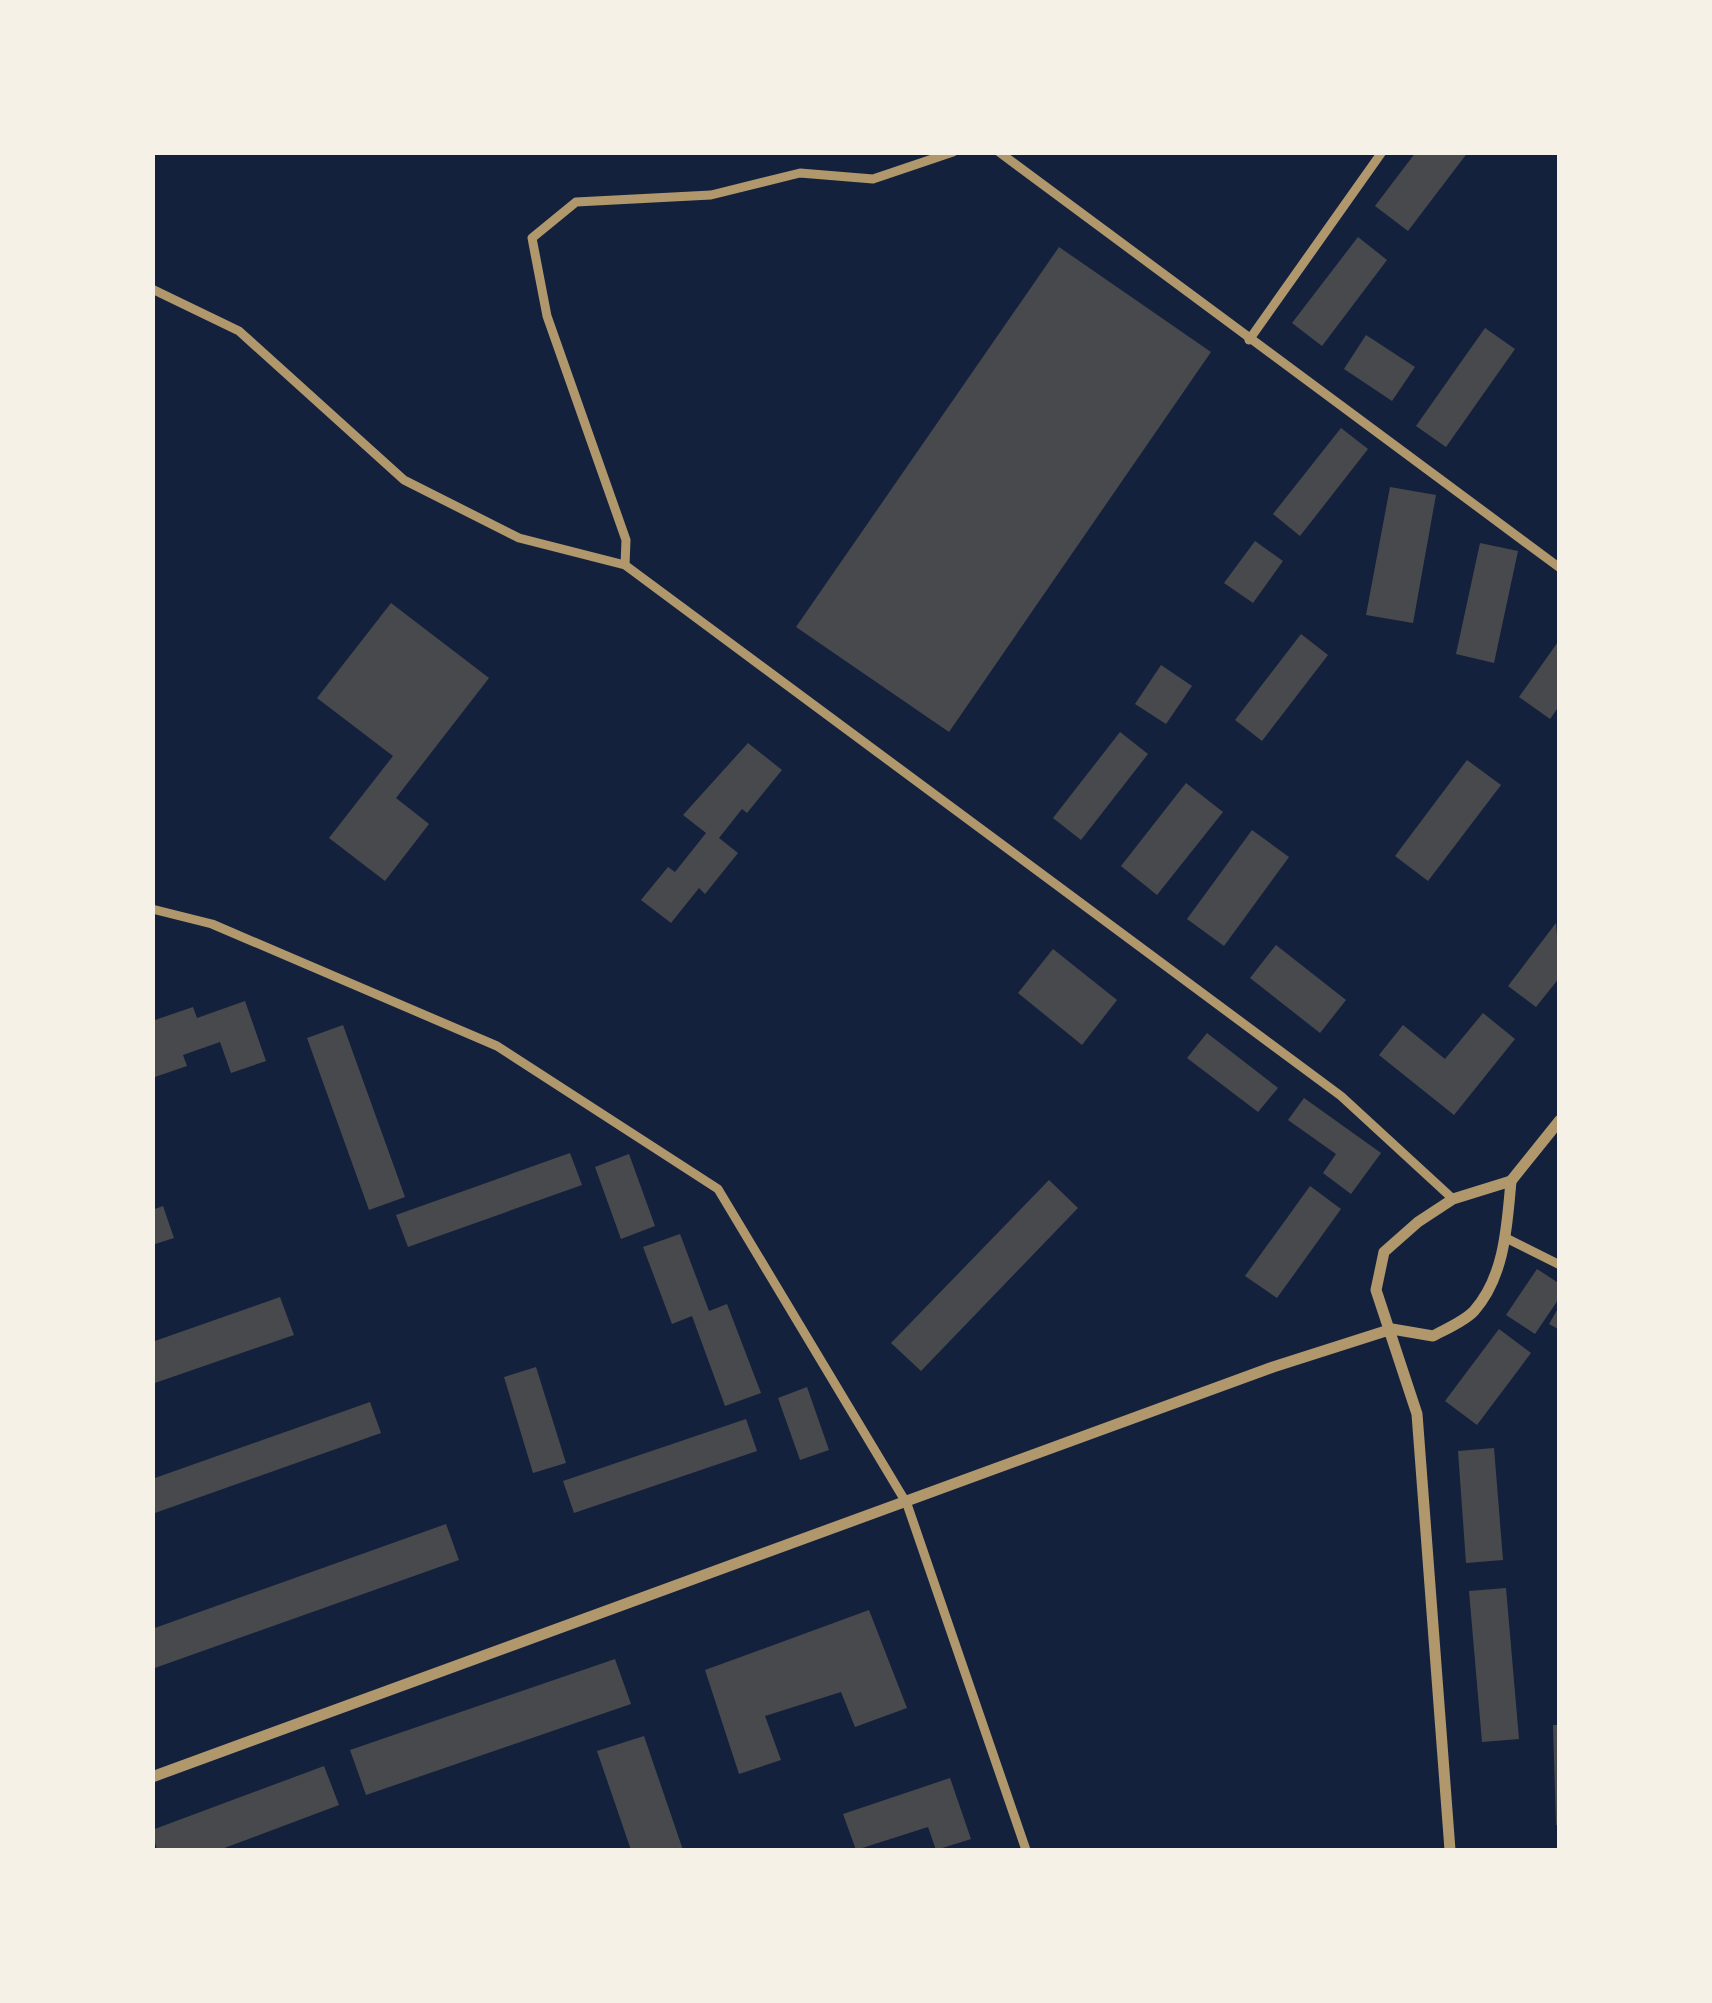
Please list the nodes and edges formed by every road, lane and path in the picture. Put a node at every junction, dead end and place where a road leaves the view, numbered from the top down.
1 (953, 152) edge
2 (999, 152) edge
3 (1382, 152) edge
4 (152, 290) edge
5 (1249, 340) junction
6 (624, 566) junction
7 (1560, 568) edge
8 (152, 910) edge
9 (1560, 1120) edge
10 (1511, 1181) junction
11 (1453, 1200) junction
12 (1506, 1238) junction
13 (1560, 1265) edge
14 (1392, 1329) junction
15 (907, 1504) junction
16 (152, 1777) edge
17 (1026, 1850) edge
18 (1450, 1850) edge

1 - 6 street
2 - 5 street
3 - 5 street
4 - 6 street
5 - 7 street
6 - 11 street
8 - 15 street
9 - 10 street
10 - 11 street
10 - 12 street
11 - 14 street
12 - 13 street
12 - 14 street
14 - 15 street
14 - 18 street
15 - 16 street
15 - 17 street

